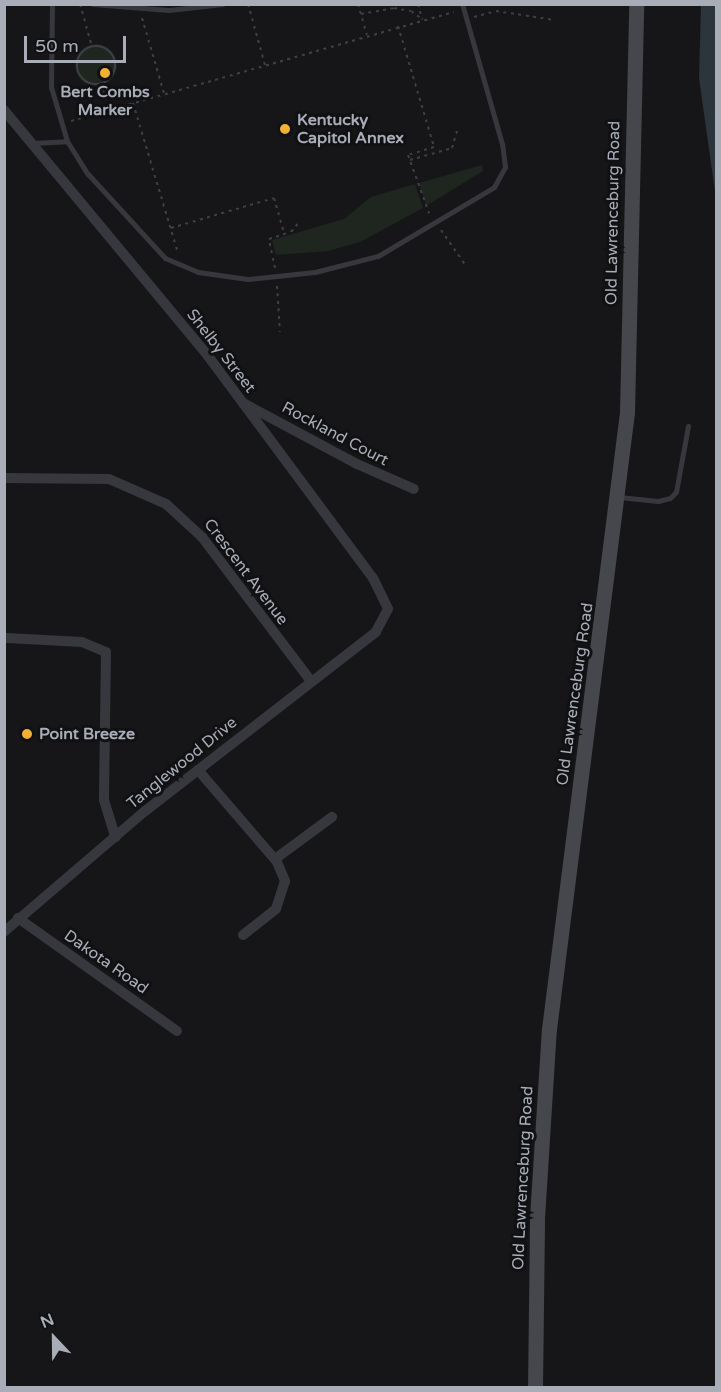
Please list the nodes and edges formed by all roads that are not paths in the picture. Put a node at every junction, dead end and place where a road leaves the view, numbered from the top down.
1 (52, 4) edge
2 (93, 4) edge
3 (223, 4) edge
4 (462, 4) edge
5 (636, 4) edge
6 (4, 110) edge
7 (67, 141) junction
8 (31, 143) junction
9 (243, 403) junction
10 (688, 426) dead end
11 (4, 478) edge
12 (414, 489) dead end
13 (618, 496) junction
14 (383, 623) joint
15 (7, 638) dead end
16 (311, 681) junction
17 (198, 770) junction
18 (332, 817) dead end
19 (115, 837) junction
20 (275, 859) junction
21 (18, 918) junction
22 (4, 932) edge
23 (243, 935) dead end
24 (177, 1031) dead end
25 (535, 1388) edge

1 - 7 lane
2 - 3 lane
4 - 7 lane
5 - 13 main road, Old Lawrenceburg Road
6 - 8 street, Shelby Street
7 - 8 lane
8 - 9 street, Shelby Street
9 - 12 street, Rockland Court
9 - 14 street, Shelby Street
10 - 13 lane
11 - 16 street, Crescent Avenue
13 - 25 main road, Old Lawrenceburg Road
14 - 16 street, Tanglewood Drive
15 - 19 street
16 - 17 street, Tanglewood Drive
17 - 19 street, Tanglewood Drive
17 - 20 street
18 - 20 street
19 - 21 street, Tanglewood Drive
20 - 23 street
21 - 22 street, Tanglewood Drive
21 - 24 street, Dakota Road

